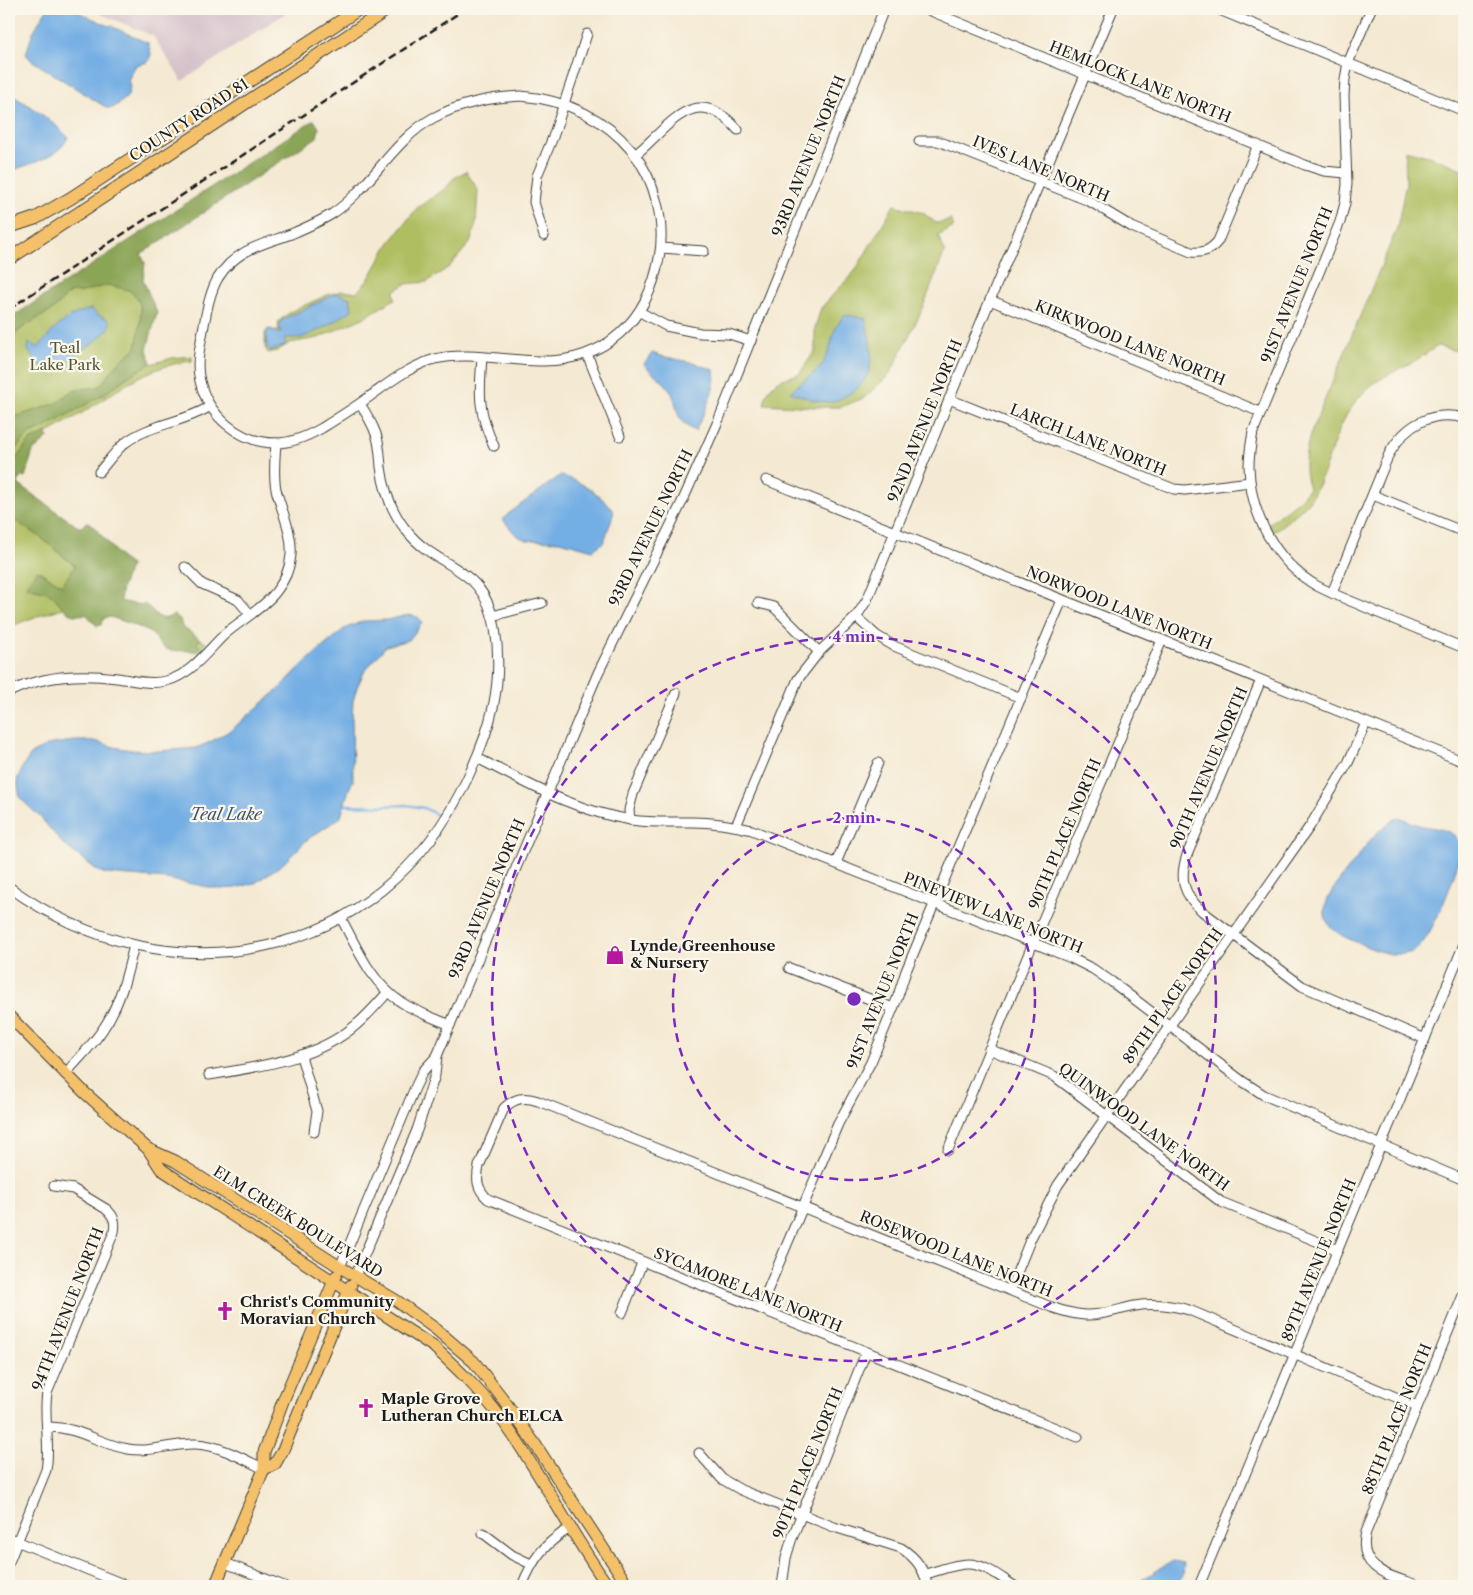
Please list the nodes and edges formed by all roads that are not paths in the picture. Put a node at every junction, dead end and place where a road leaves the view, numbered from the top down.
1 (359, 9) edge
2 (388, 9) edge
3 (884, 9) edge
4 (926, 9) edge
5 (1113, 9) edge
6 (1217, 9) edge
7 (1371, 9) edge
8 (587, 34) dead end
9 (1348, 63) junction
10 (1085, 75) junction
11 (565, 104) junction
12 (1464, 111) edge
13 (738, 130) dead end
14 (919, 141) dead end
15 (1258, 145) junction
16 (636, 155) junction
17 (1346, 173) junction
18 (1040, 181) junction
19 (9, 227) edge
20 (544, 236) dead end
21 (661, 248) junction
22 (704, 251) dead end
23 (9, 258) edge
24 (990, 300) junction
25 (640, 312) junction
26 (751, 341) junction
27 (587, 354) junction
28 (482, 358) junction
29 (949, 398) junction
30 (360, 404) junction
31 (210, 406) junction
32 (1260, 412) junction
33 (1464, 418) edge
34 (620, 436) dead end
35 (276, 443) junction
36 (494, 446) dead end
37 (99, 472) dead end
38 (766, 480) dead end
39 (1250, 482) junction
40 (1373, 495) junction
41 (895, 531) junction
42 (1464, 532) edge
43 (185, 567) dead end
44 (1332, 593) junction
45 (1062, 600) junction
46 (542, 603) dead end
47 (758, 603) dead end
48 (250, 614) junction
49 (492, 616) junction
50 (856, 617) junction
51 (1162, 640) junction
52 (1464, 648) edge
53 (819, 652) junction
54 (1261, 680) junction
55 (9, 692) edge
56 (676, 693) dead end
57 (1021, 698) junction
58 (1366, 722) junction
59 (477, 758) junction
60 (1462, 761) dead end
61 (878, 763) dead end
62 (547, 794) junction
63 (630, 820) junction
64 (736, 826) junction
65 (836, 863) junction
66 (9, 886) edge
67 (934, 903) junction
68 (341, 918) junction
69 (1234, 935) junction
70 (1033, 943) junction
71 (1464, 944) edge
72 (134, 945) junction
73 (789, 968) dead end
74 (388, 992) junction
75 (893, 1008) junction
76 (9, 1016) edge
77 (450, 1025) junction
78 (1169, 1025) junction
79 (1425, 1039) junction
80 (990, 1049) junction
81 (301, 1056) junction
82 (437, 1056) junction
83 (65, 1074) junction
84 (209, 1075) dead end
85 (1105, 1115) junction
86 (498, 1121) joint
87 (314, 1132) dead end
88 (1382, 1143) junction
89 (148, 1149) junction
90 (948, 1150) dead end
91 (1464, 1180) edge
92 (54, 1186) dead end
93 (803, 1207) junction
94 (1338, 1250) junction
95 (642, 1262) junction
96 (340, 1267) junction
97 (355, 1276) junction
98 (333, 1281) junction
99 (1010, 1290) junction
100 (348, 1291) junction
101 (1464, 1293) edge
102 (760, 1308) junction
103 (622, 1313) dead end
104 (866, 1352) junction
105 (1294, 1354) junction
106 (1417, 1406) junction
107 (47, 1427) junction
108 (1078, 1437) dead end
109 (699, 1453) dead end
110 (264, 1469) junction
111 (802, 1514) junction
112 (570, 1528) junction
113 (484, 1533) dead end
114 (13, 1540) edge
115 (9, 1562) edge
116 (225, 1563) junction
117 (531, 1564) junction
118 (925, 1574) junction
119 (128, 1586) edge
120 (215, 1586) edge
121 (284, 1586) edge
122 (522, 1586) edge
123 (608, 1586) edge
124 (628, 1586) edge
125 (782, 1586) edge
126 (927, 1586) edge
127 (1014, 1586) edge
128 (1199, 1586) edge
129 (1420, 1586) edge

1 - 19 highway, COUNTY ROAD 81
2 - 23 highway, COUNTY ROAD 81
3 - 26 street, 93RD AVENUE NORTH
4 - 10 street, HEMLOCK LANE NORTH
5 - 10 street, 92ND AVENUE NORTH
6 - 9 street
7 - 9 street, 91ST AVENUE NORTH
8 - 11 street
9 - 12 street
9 - 17 street, 91ST AVENUE NORTH
10 - 15 street, HEMLOCK LANE NORTH
10 - 18 street, 92ND AVENUE NORTH
11 - 16 street
11 - 20 street
11 - 31 street
13 - 16 street
14 - 18 street, IVES LANE NORTH
15 - 17 street, HEMLOCK LANE NORTH
15 - 18 street, IVES LANE NORTH
16 - 21 street
17 - 32 street, 91ST AVENUE NORTH
18 - 24 street, 92ND AVENUE NORTH
21 - 22 street
21 - 25 street
24 - 29 street, 92ND AVENUE NORTH
24 - 32 street, KIRKWOOD LANE NORTH
25 - 26 street
25 - 27 street
26 - 62 street, 93RD AVENUE NORTH
27 - 28 street
27 - 34 street
28 - 30 street
28 - 36 street
29 - 39 street, LARCH LANE NORTH
29 - 41 street, 92ND AVENUE NORTH
30 - 35 street
30 - 49 street
31 - 35 street
31 - 37 street
32 - 39 street, 91ST AVENUE NORTH
33 - 40 street
35 - 48 street
38 - 41 street, NORWOOD LANE NORTH
39 - 44 street, 91ST AVENUE NORTH
40 - 42 street
40 - 44 street
41 - 45 street, NORWOOD LANE NORTH
41 - 50 street, 92ND AVENUE NORTH
43 - 48 street
44 - 52 street, 91ST AVENUE NORTH
45 - 51 street, NORWOOD LANE NORTH
45 - 57 street, 91ST AVENUE NORTH
46 - 49 street
47 - 53 street
48 - 55 street
49 - 59 street
50 - 53 street, 92ND AVENUE NORTH
50 - 57 street
51 - 54 street, NORWOOD LANE NORTH
51 - 70 street, 90TH PLACE NORTH
53 - 64 street, 92ND AVENUE NORTH
54 - 58 street, NORWOOD LANE NORTH
54 - 69 street, 90TH AVENUE NORTH
56 - 63 street
57 - 67 street, 91ST AVENUE NORTH
58 - 60 street, NORWOOD LANE NORTH
58 - 69 street, 89TH PLACE NORTH
59 - 62 street, PINEVIEW LANE NORTH
59 - 68 street
61 - 65 street
62 - 63 street, PINEVIEW LANE NORTH
62 - 77 street, 93RD AVENUE NORTH
63 - 64 street, PINEVIEW LANE NORTH
64 - 65 street, PINEVIEW LANE NORTH
65 - 67 street, PINEVIEW LANE NORTH
66 - 72 street
67 - 70 street, PINEVIEW LANE NORTH
67 - 75 street, 91ST AVENUE NORTH
68 - 72 street
68 - 74 street
69 - 78 street, 89TH PLACE NORTH
69 - 79 street, 90TH AVENUE NORTH
70 - 78 street, PINEVIEW LANE NORTH
70 - 80 street, 90TH PLACE NORTH
71 - 79 street, 89TH AVENUE NORTH
72 - 83 street
73 - 75 street
74 - 77 street
74 - 81 street
75 - 93 street, 91ST AVENUE NORTH
76 - 83 main road, ELM CREEK BOULEVARD
77 - 82 street, 93RD AVENUE NORTH
78 - 85 street, 89TH PLACE NORTH
78 - 88 street, PINEVIEW LANE NORTH
79 - 88 street, 89TH AVENUE NORTH
80 - 85 street, QUINWOOD LANE NORTH
80 - 90 street, 90TH PLACE NORTH
81 - 84 street
81 - 87 street
82 - 96 street, 93RD AVENUE NORTH
82 - 97 street, 93RD AVENUE NORTH
83 - 89 main road, ELM CREEK BOULEVARD
85 - 94 street, QUINWOOD LANE NORTH
85 - 99 street, 89TH PLACE NORTH
86 - 93 street, ROSEWOOD LANE NORTH
86 - 95 street, SYCAMORE LANE NORTH
88 - 91 street, PINEVIEW LANE NORTH
88 - 94 street, 89TH AVENUE NORTH
89 - 96 main road, ELM CREEK BOULEVARD
89 - 98 main road, ELM CREEK BOULEVARD
92 - 107 street, 94TH AVENUE NORTH
93 - 99 street, ROSEWOOD LANE NORTH
93 - 102 street, 91ST AVENUE NORTH
94 - 105 street, 89TH AVENUE NORTH
95 - 102 street, SYCAMORE LANE NORTH
95 - 103 street
96 - 97 main road, ELM CREEK BOULEVARD
96 - 98 main road, 93RD AVENUE NORTH
97 - 100 main road, 93RD AVENUE NORTH
97 - 124 main road, ELM CREEK BOULEVARD
98 - 100 main road, ELM CREEK BOULEVARD
98 - 110 main road, 93RD AVENUE NORTH
99 - 105 street, ROSEWOOD LANE NORTH
100 - 110 main road, 93RD AVENUE NORTH
100 - 112 main road, ELM CREEK BOULEVARD
101 - 106 street, 88TH PLACE NORTH
102 - 104 street, SYCAMORE LANE NORTH
104 - 108 street, SYCAMORE LANE NORTH
104 - 111 street, 90TH PLACE NORTH
105 - 106 street, ROSEWOOD LANE NORTH
105 - 128 street, 89TH AVENUE NORTH
106 - 129 street, 88TH PLACE NORTH
107 - 110 street
107 - 114 street, 94TH AVENUE NORTH
109 - 111 street
110 - 116 main road, 93RD AVENUE NORTH
111 - 118 street
111 - 125 street, 90TH PLACE NORTH
112 - 117 street
112 - 123 main road, ELM CREEK BOULEVARD
113 - 117 street
114 - 115 street, 94TH AVENUE NORTH
114 - 119 street
116 - 120 main road, 93RD AVENUE NORTH
116 - 121 street
117 - 122 street
118 - 126 street
118 - 127 street

